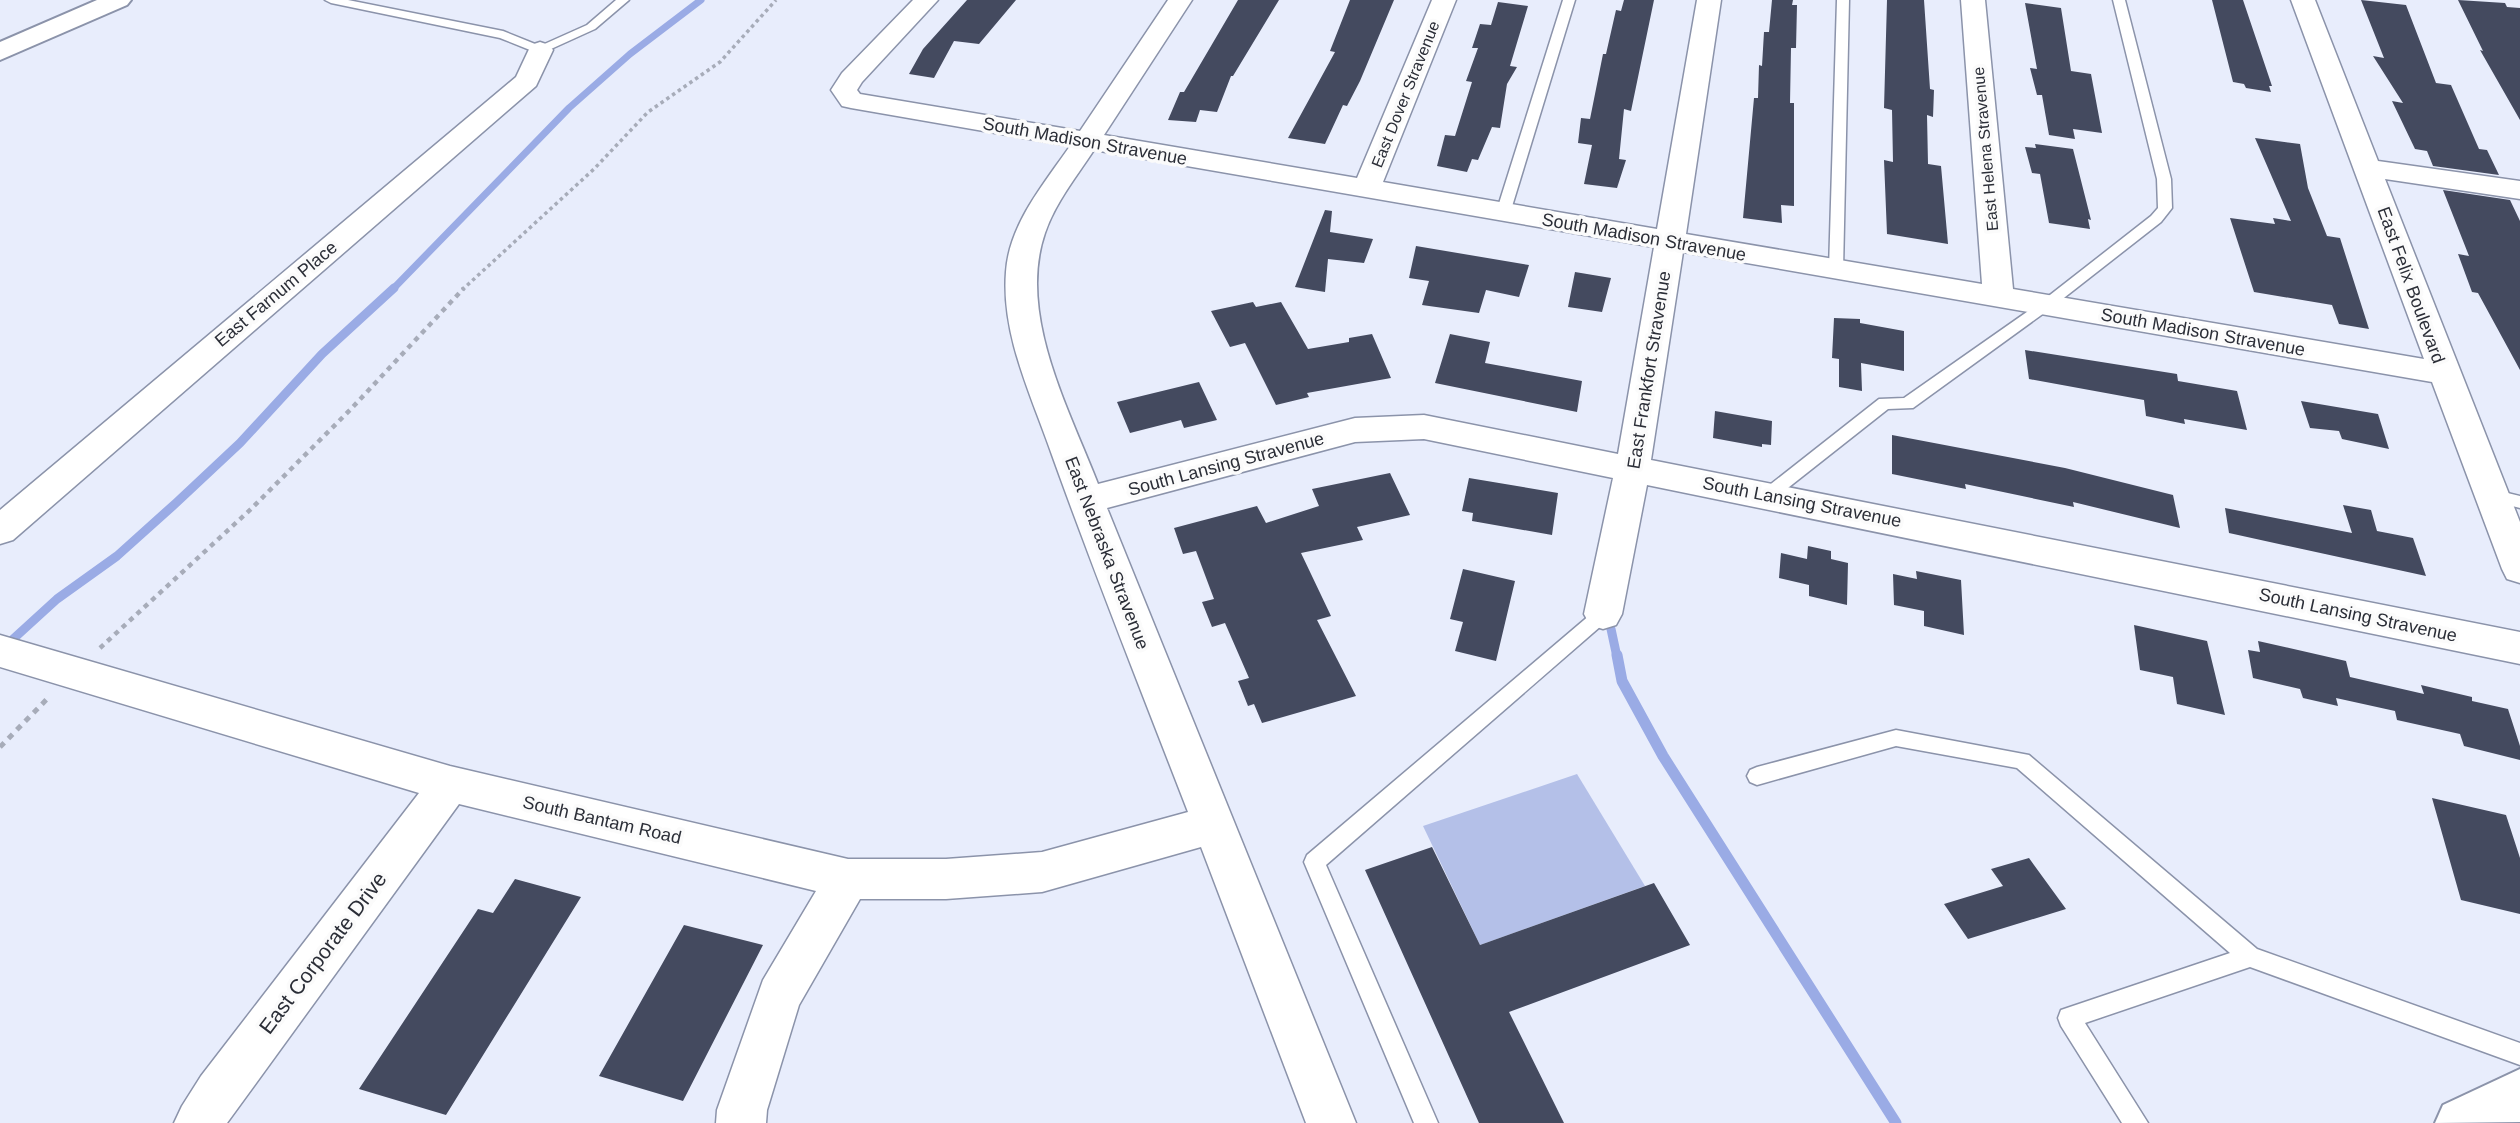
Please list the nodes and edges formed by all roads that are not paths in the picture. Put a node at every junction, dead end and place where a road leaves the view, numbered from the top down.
1 (102, 0) edge
2 (118, 0) edge
3 (331, 0) edge
4 (623, 0) edge
5 (926, 0) edge
6 (1180, 0) edge
7 (1444, 0) edge
8 (1569, 0) edge
9 (1709, 0) edge
10 (1843, 0) edge
11 (1973, 0) edge
12 (2119, 0) edge
13 (2303, 0) edge
14 (0, 40) edge
15 (540, 50) junction
16 (0, 52) edge
17 (1087, 141) junction
18 (2368, 168) junction
19 (1366, 189) junction
20 (2520, 190) edge
21 (1503, 213) junction
22 (1669, 241) junction
23 (1836, 270) junction
24 (1998, 297) junction
25 (2046, 304) junction
26 (2444, 373) junction
27 (1633, 467) junction
28 (1768, 495) junction
29 (2505, 499) edge
30 (1086, 500) junction
31 (0, 530) edge
32 (2519, 564) edge
33 (1604, 614) joint
34 (2520, 648) edge
35 (16, 655) edge
36 (1757, 776) dead end
37 (450, 784) junction
38 (1213, 824) junction
39 (848, 879) junction
40 (2250, 957) junction
41 (2517, 1059) edge
42 (201, 1123) edge
43 (741, 1123) edge
44 (1331, 1123) edge
45 (1426, 1123) edge
46 (2136, 1123) edge
47 (2462, 1123) edge

1 - 14 main road
2 - 16 main road
3 - 15 lane
4 - 15 lane
5 - 17 street, South Madison Stravenue
6 - 17 street, East Nebraska Stravenue
7 - 19 street, East Dover Stravenue
8 - 21 lane
9 - 22 street, East Frankfort Stravenue
10 - 23 lane
11 - 24 street, East Helena Stravenue
12 - 25 lane
13 - 18 street, East Felix Boulevard
15 - 31 street, East Farnum Place
17 - 19 street, South Madison Stravenue
17 - 30 street, East Nebraska Stravenue
18 - 20 street
18 - 26 street, East Felix Boulevard
19 - 21 street, South Madison Stravenue
21 - 22 street, South Madison Stravenue
22 - 23 street, South Madison Stravenue
22 - 27 street, East Frankfort Stravenue
23 - 24 street, South Madison Stravenue
24 - 25 street, South Madison Stravenue
25 - 26 street, South Madison Stravenue
25 - 28 lane
26 - 29 street, East Felix Boulevard
27 - 28 street, South Lansing Stravenue
27 - 30 street, South Lansing Stravenue
27 - 33 street, East Frankfort Stravenue
28 - 34 street, South Lansing Stravenue
29 - 32 street, East Felix Boulevard
30 - 38 street, East Nebraska Stravenue
33 - 45 lane
35 - 37 street, South Bantam Road
36 - 40 lane
37 - 39 street, South Bantam Road
37 - 42 street, East Corporate Drive
38 - 39 street, South Bantam Road
38 - 44 street, East Nebraska Stravenue
39 - 43 street
40 - 41 lane
40 - 46 lane
41 - 47 main road

